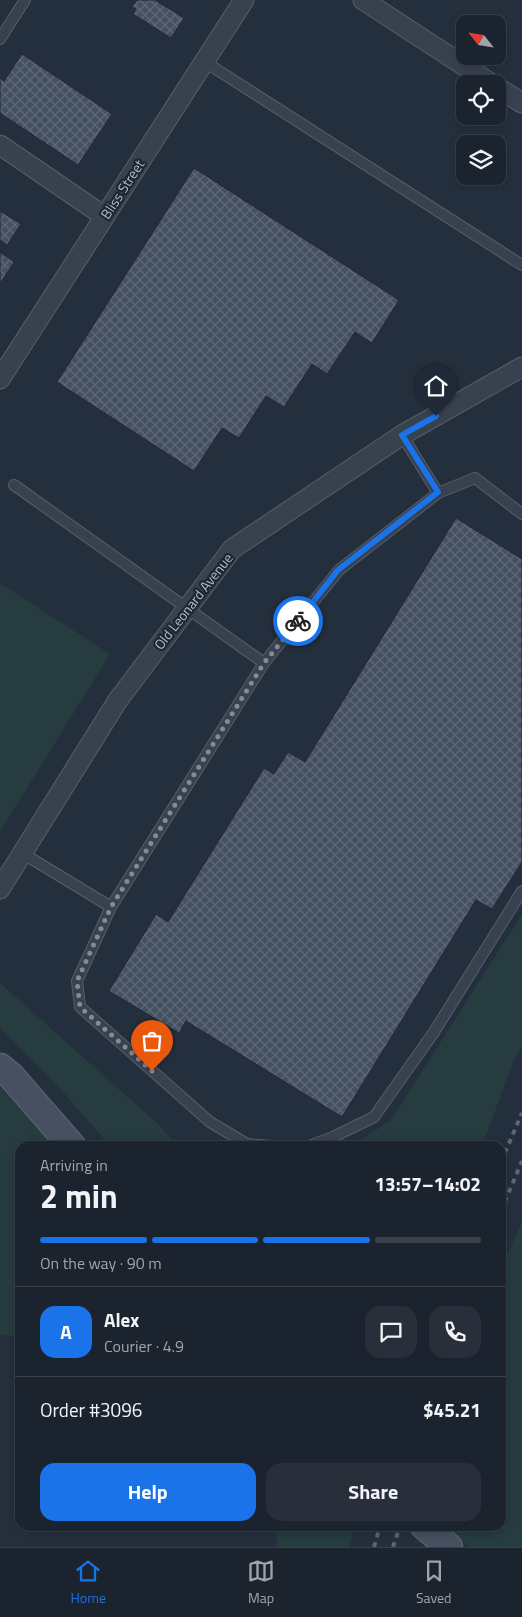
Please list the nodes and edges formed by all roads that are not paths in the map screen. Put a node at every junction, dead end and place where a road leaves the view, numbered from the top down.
1 (25, 0) edge
2 (244, 0) edge
3 (362, 0) edge
4 (0, 39) edge
5 (205, 62) junction
6 (478, 75) edge
7 (506, 93) edge
8 (522, 103) edge
9 (0, 146) edge
10 (104, 216) junction
11 (522, 264) edge
12 (522, 367) edge
13 (0, 379) edge
14 (402, 435) junction
15 (14, 485) dead end
16 (438, 492) junction
17 (522, 514) edge
18 (187, 607) junction
19 (264, 663) junction
20 (22, 853) junction
21 (0, 889) edge
22 (522, 890) edge
23 (111, 907) junction
24 (0, 1066) edge
25 (68, 1141) edge
26 (242, 1141) edge
27 (322, 1141) edge
28 (430, 1531) edge
29 (448, 1547) edge

1 - 4 lane
2 - 5 street, Bliss Street
3 - 6 street
5 - 10 street, Bliss Street
5 - 11 lane
7 - 8 street
9 - 10 street
10 - 13 street, Bliss Street
12 - 14 street, Old Leonard Avenue
14 - 16 lane
14 - 18 street, Old Leonard Avenue
15 - 18 lane
16 - 17 lane
16 - 19 lane
18 - 19 lane
18 - 20 street, Old Leonard Avenue
19 - 23 lane
20 - 21 street, Old Leonard Avenue
20 - 23 lane
22 - 27 lane
23 - 26 lane
24 - 25 street
28 - 29 street

